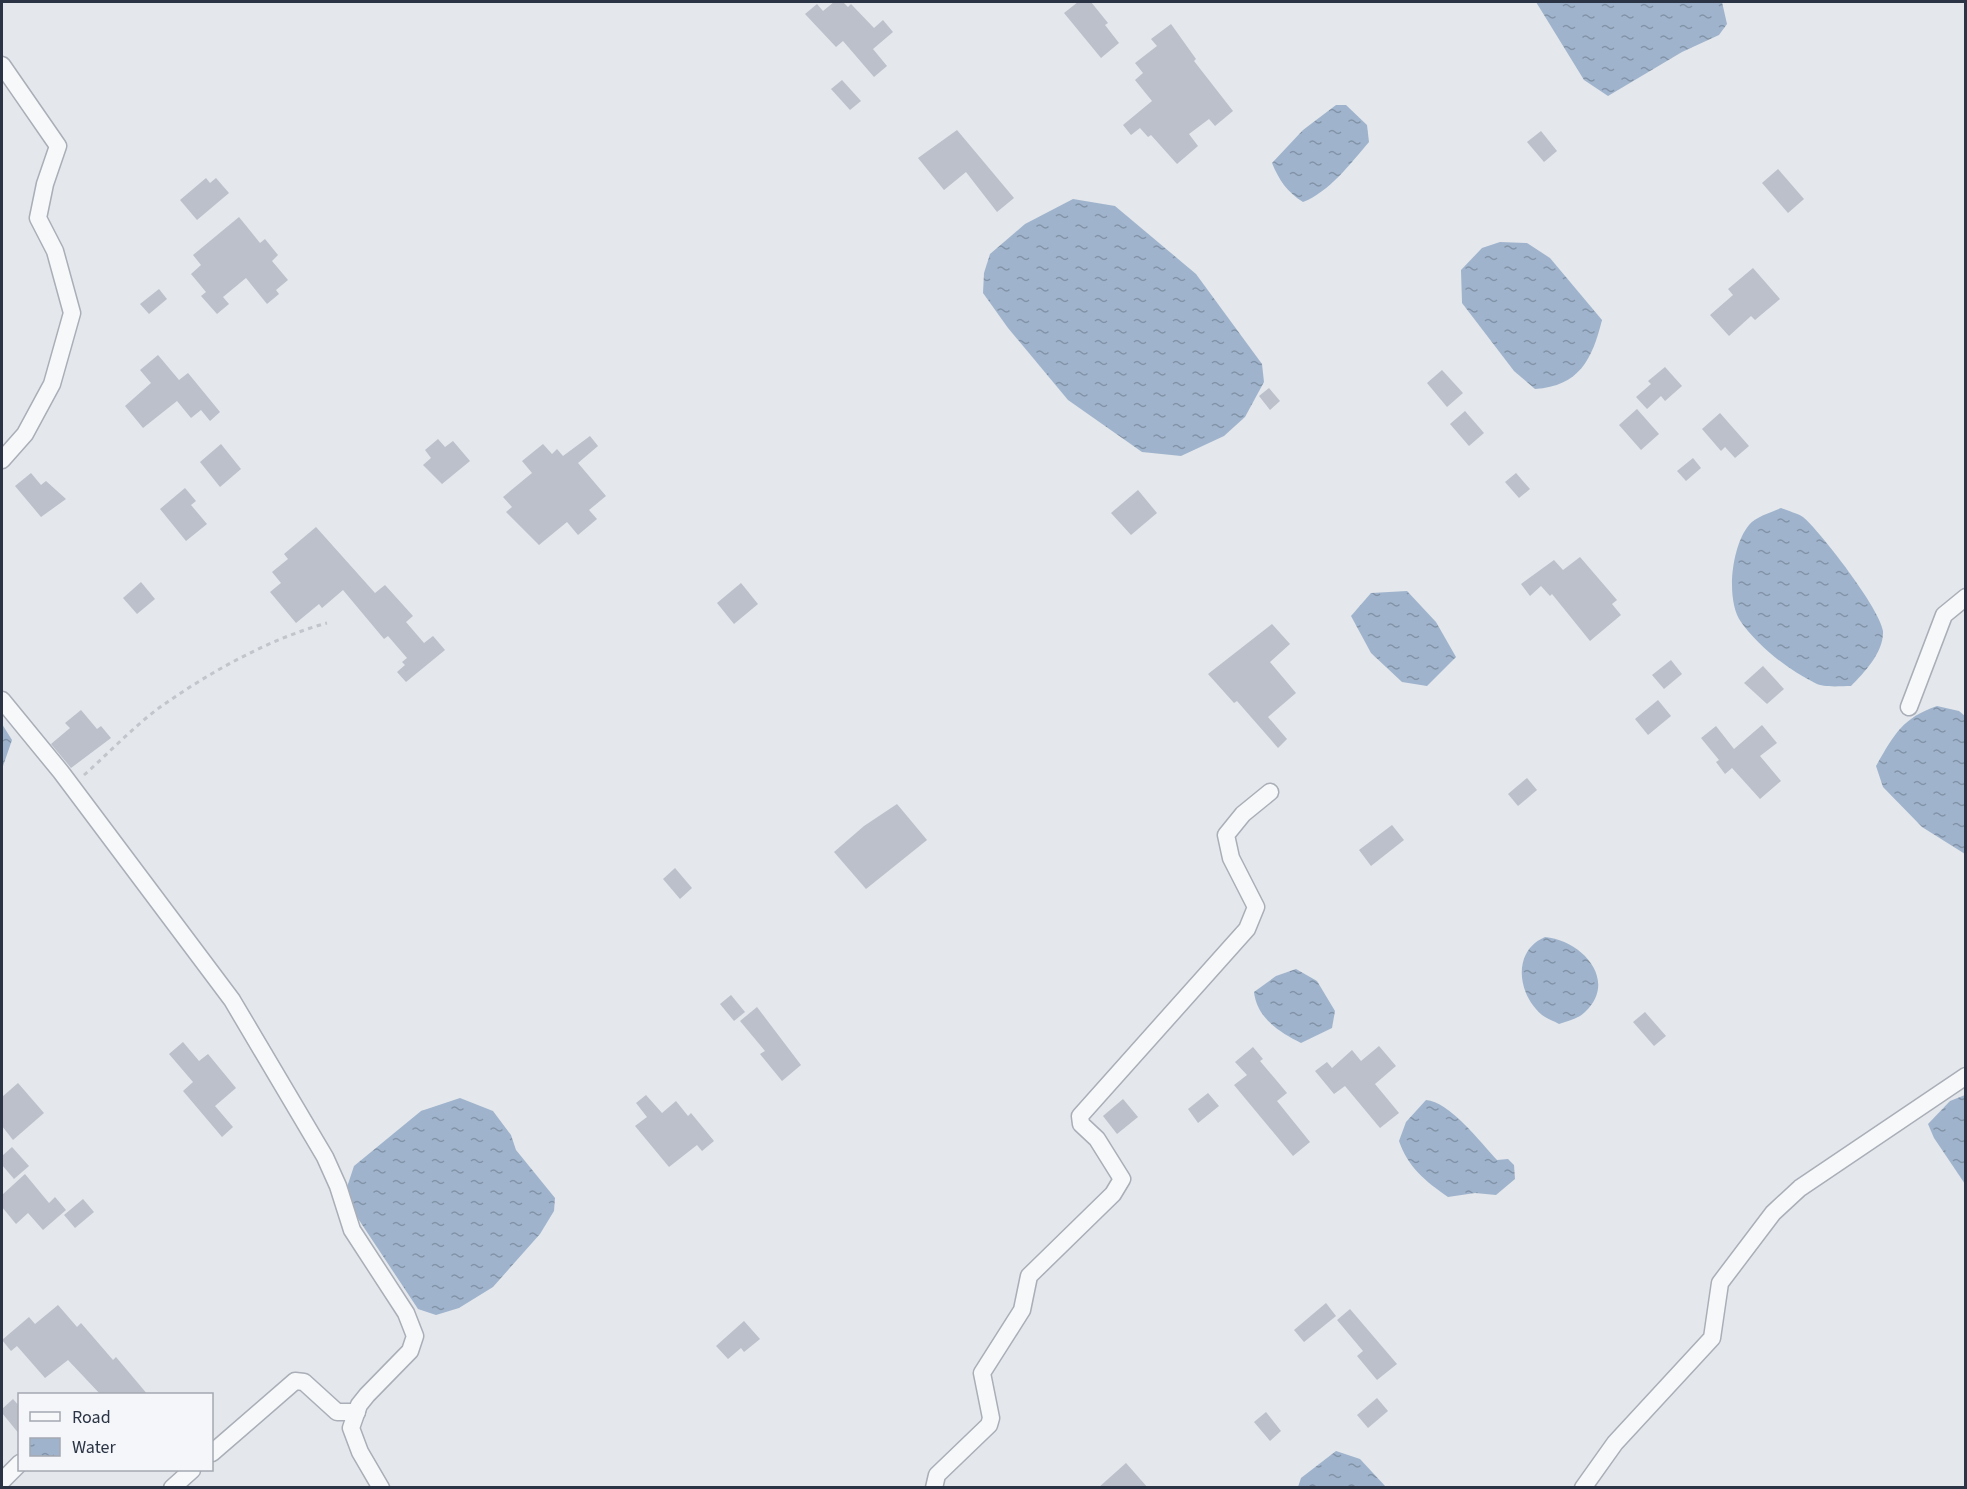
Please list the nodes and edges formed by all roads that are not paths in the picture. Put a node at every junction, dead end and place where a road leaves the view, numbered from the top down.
1 (2, 65) edge
2 (2, 460) edge
3 (1965, 597) edge
4 (2, 700) edge
5 (1909, 707) dead end
6 (1270, 792) dead end
7 (1965, 1076) edge
8 (357, 1412) junction
9 (213, 1452) edge
10 (18, 1465) edge
11 (191, 1471) edge
12 (2, 1481) edge
13 (172, 1488) edge
14 (381, 1488) edge
15 (934, 1488) edge
16 (1583, 1488) edge

1 - 2 street
3 - 5 street
4 - 8 street
6 - 15 street
7 - 16 street
8 - 9 street
8 - 14 street
10 - 12 street
11 - 13 street

